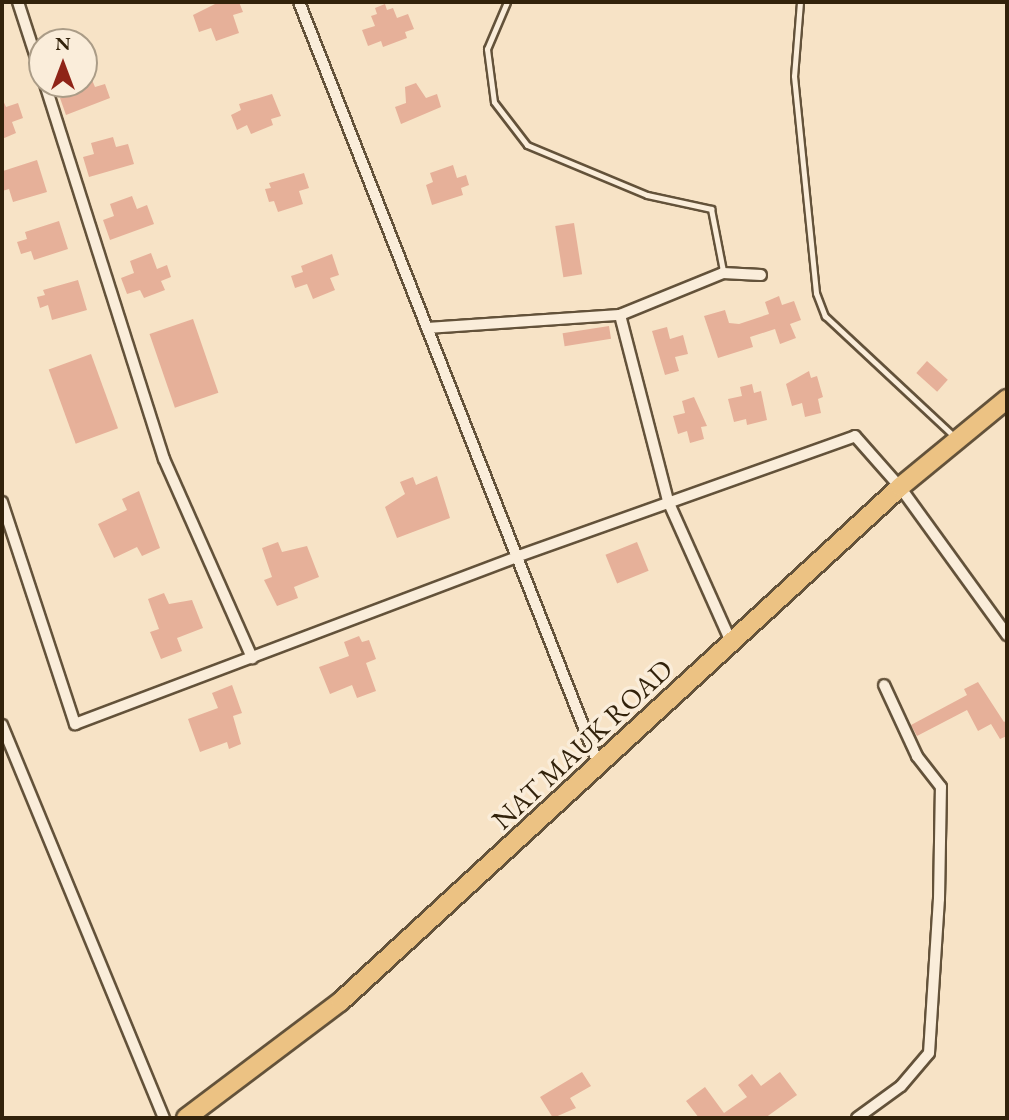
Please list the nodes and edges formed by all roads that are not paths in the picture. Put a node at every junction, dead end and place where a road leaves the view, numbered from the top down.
1 (18, 2) edge
2 (299, 2) edge
3 (507, 2) edge
4 (800, 2) edge
5 (28, 33) edge
6 (49, 98) edge
7 (723, 271) dead end
8 (761, 275) dead end
9 (620, 315) junction
10 (427, 328) junction
11 (1007, 400) edge
12 (958, 440) junction
13 (900, 487) junction
14 (668, 501) junction
15 (2, 502) edge
16 (516, 557) junction
17 (1007, 635) edge
18 (731, 642) junction
19 (252, 658) junction
20 (884, 685) dead end
21 (2, 725) edge
22 (598, 766) junction
23 (164, 1118) edge
24 (186, 1118) edge
25 (857, 1118) edge

1 - 5 street
2 - 10 street
3 - 7 lane
4 - 12 lane
6 - 19 street
8 - 9 street
9 - 10 street
9 - 14 street
10 - 16 street
11 - 12 highway, NAT MAUK ROAD
12 - 13 highway, NAT MAUK ROAD
13 - 14 street
13 - 17 street
13 - 18 highway, NAT MAUK ROAD
14 - 16 street
14 - 18 street
15 - 19 street
16 - 19 street
16 - 22 street
18 - 22 highway, NAT MAUK ROAD
20 - 25 street
21 - 23 street
22 - 24 highway, NAT MAUK ROAD

